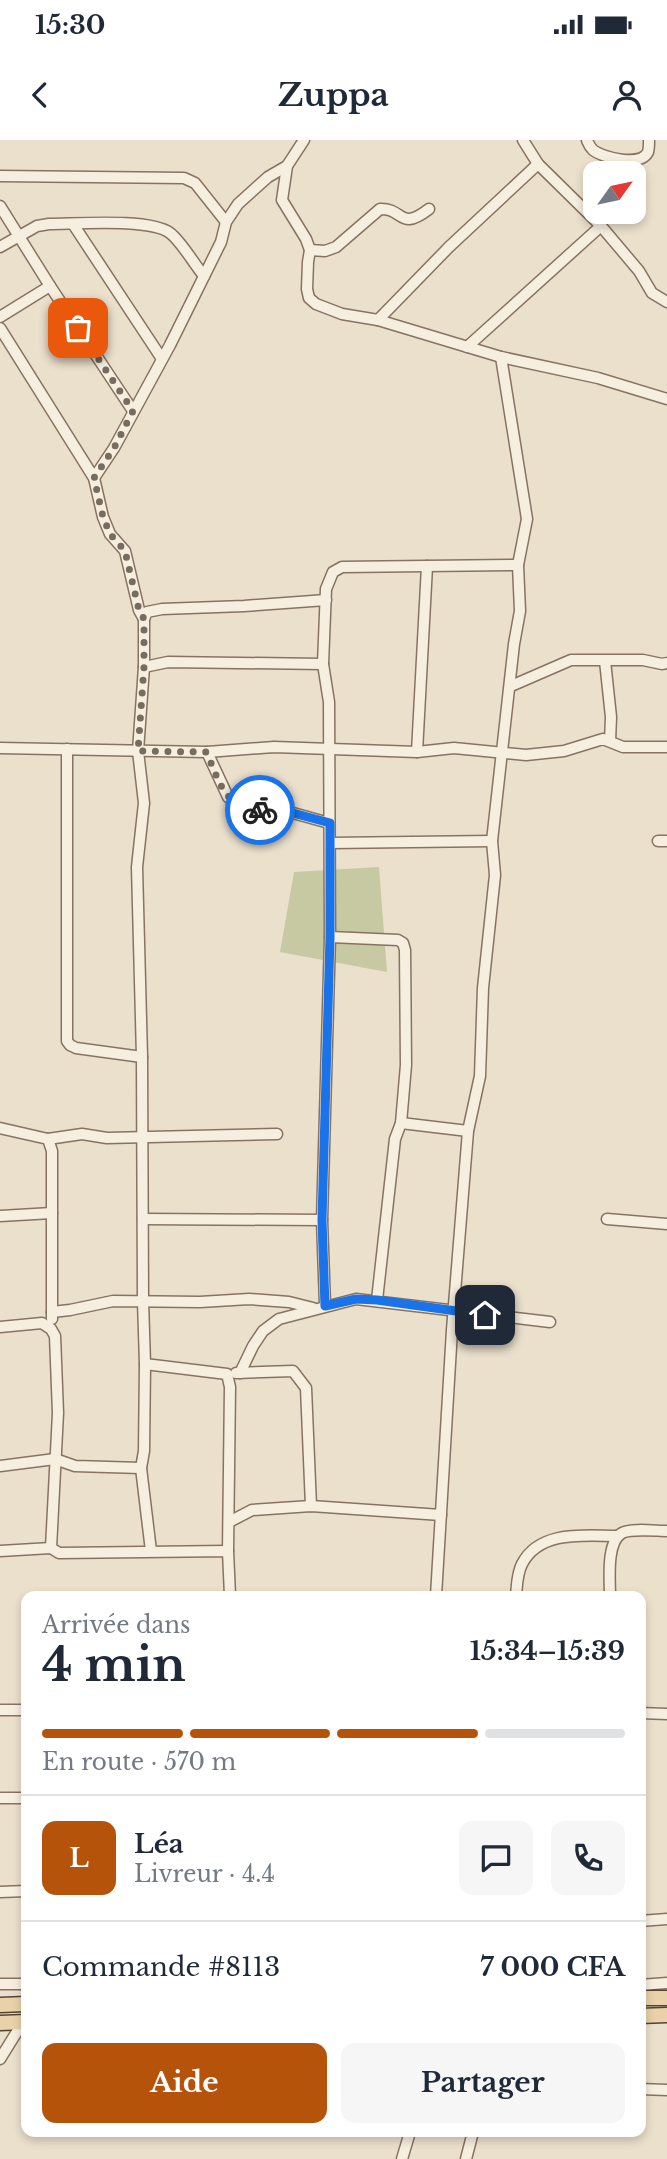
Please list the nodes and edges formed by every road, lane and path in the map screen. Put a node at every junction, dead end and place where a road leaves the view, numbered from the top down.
1 (304, 140) edge
2 (523, 140) edge
3 (587, 140) edge
4 (649, 140) edge
5 (538, 164) junction
6 (287, 166) junction
7 (0, 176) edge
8 (0, 206) edge
9 (429, 209) dead end
10 (226, 222) junction
11 (73, 224) junction
12 (600, 226) junction
13 (19, 235) junction
14 (0, 247) edge
15 (310, 250) junction
16 (204, 276) junction
17 (50, 286) junction
18 (667, 302) edge
19 (0, 317) edge
20 (377, 320) junction
21 (0, 328) edge
22 (467, 347) junction
23 (501, 357) junction
24 (162, 359) junction
25 (667, 399) edge
26 (133, 411) junction
27 (94, 478) junction
28 (518, 565) junction
29 (427, 566) junction
30 (326, 600) junction
31 (144, 619) junction
32 (605, 661) junction
33 (667, 663) edge
34 (323, 664) junction
35 (144, 667) junction
36 (511, 686) junction
37 (610, 741) junction
38 (667, 747) edge
39 (0, 748) edge
40 (67, 749) junction
41 (329, 750) junction
42 (138, 751) junction
43 (206, 752) junction
44 (416, 752) junction
45 (502, 752) junction
46 (330, 823) junction
47 (492, 841) junction
48 (330, 843) junction
49 (330, 937) junction
50 (142, 1057) junction
51 (401, 1124) junction
52 (0, 1128) edge
53 (468, 1131) junction
54 (277, 1134) dead end
55 (142, 1138) junction
56 (48, 1139) junction
57 (52, 1213) junction
58 (0, 1216) edge
59 (143, 1219) junction
60 (607, 1219) dead end
61 (322, 1220) junction
62 (667, 1224) edge
63 (377, 1300) junction
64 (143, 1301) junction
65 (319, 1307) junction
66 (52, 1311) junction
67 (454, 1311) junction
68 (550, 1322) dead end
69 (0, 1327) edge
70 (51, 1329) junction
71 (145, 1364) junction
72 (240, 1373) junction
73 (227, 1374) junction
74 (55, 1460) junction
75 (0, 1466) edge
76 (141, 1468) junction
77 (311, 1506) junction
78 (441, 1515) junction
79 (229, 1522) junction
80 (667, 1531) edge
81 (618, 1536) junction
82 (51, 1548) junction
83 (0, 1551) edge
84 (151, 1551) junction
85 (228, 1551) junction
86 (230, 1591) edge
87 (436, 1591) edge
88 (517, 1591) edge
89 (610, 1591) edge
90 (0, 1710) edge
91 (21, 1710) edge
92 (646, 1713) edge
93 (667, 1714) edge
94 (0, 1798) edge
95 (21, 1798) edge
96 (21, 1891) edge
97 (0, 1892) edge
98 (667, 1919) edge
99 (646, 1921) edge
100 (667, 1983) edge
101 (0, 1984) edge
102 (21, 1984) edge
103 (646, 1985) edge
104 (667, 1997) edge
105 (646, 1998) edge
106 (21, 2004) edge
107 (0, 2005) edge
108 (667, 2015) edge
109 (646, 2016) edge
110 (0, 2022) edge
111 (21, 2022) edge
112 (21, 2027) edge
113 (0, 2059) edge
114 (646, 2089) edge
115 (667, 2090) edge
116 (409, 2137) edge
117 (471, 2137) edge
118 (402, 2159) edge
119 (466, 2159) edge

1 - 6 street
2 - 5 street
3 - 4 street
5 - 12 street
5 - 20 street
6 - 10 street
6 - 15 street
7 - 10 street
8 - 13 street
9 - 15 street
10 - 16 street
11 - 13 street
11 - 16 street
11 - 24 street
12 - 18 street
12 - 22 street
13 - 14 street
13 - 17 street
15 - 20 street
16 - 24 street
17 - 19 street
17 - 26 street
20 - 22 street
21 - 27 street
22 - 23 street
23 - 25 street
23 - 28 street
24 - 26 street
26 - 27 street
27 - 31 street
28 - 29 street
28 - 36 street
29 - 30 street
29 - 44 street
30 - 31 street
30 - 34 street
31 - 35 street
32 - 33 street
32 - 36 street
32 - 37 street
34 - 35 street
34 - 41 street
35 - 42 street
36 - 45 street
37 - 38 street
37 - 45 street
39 - 40 street
40 - 42 street
40 - 50 street
41 - 43 street
41 - 44 street
41 - 46 street
42 - 43 street
42 - 50 street
43 - 46 street
44 - 45 street
45 - 47 street
46 - 48 street
47 - 48 street
47 - 53 street
48 - 49 street
49 - 51 street
49 - 61 street
50 - 55 street
51 - 53 street
51 - 63 street
52 - 56 street
53 - 67 street
54 - 55 street
55 - 56 street
55 - 59 street
56 - 57 street
57 - 58 street
57 - 66 street
59 - 61 street
59 - 64 street
60 - 62 street
61 - 65 street
63 - 65 street
63 - 67 street
64 - 65 street
64 - 66 street
64 - 71 street
65 - 72 street
66 - 70 street
67 - 68 street
67 - 78 street
69 - 70 street
70 - 74 street
71 - 73 street
71 - 76 street
72 - 73 street
72 - 77 street
73 - 79 street
74 - 75 street
74 - 76 street
74 - 82 street
76 - 84 street
77 - 78 street
77 - 79 street
78 - 87 street
79 - 85 street
80 - 81 street
81 - 88 street
81 - 89 street
82 - 83 street
82 - 84 street
84 - 85 street
85 - 86 street
90 - 91 street
92 - 93 street
94 - 95 street
96 - 97 street
98 - 99 street
100 - 103 street
101 - 102 street
104 - 105 main road
106 - 107 main road
108 - 109 main road
110 - 111 main road
112 - 113 street
114 - 115 street
116 - 118 street
117 - 119 street

